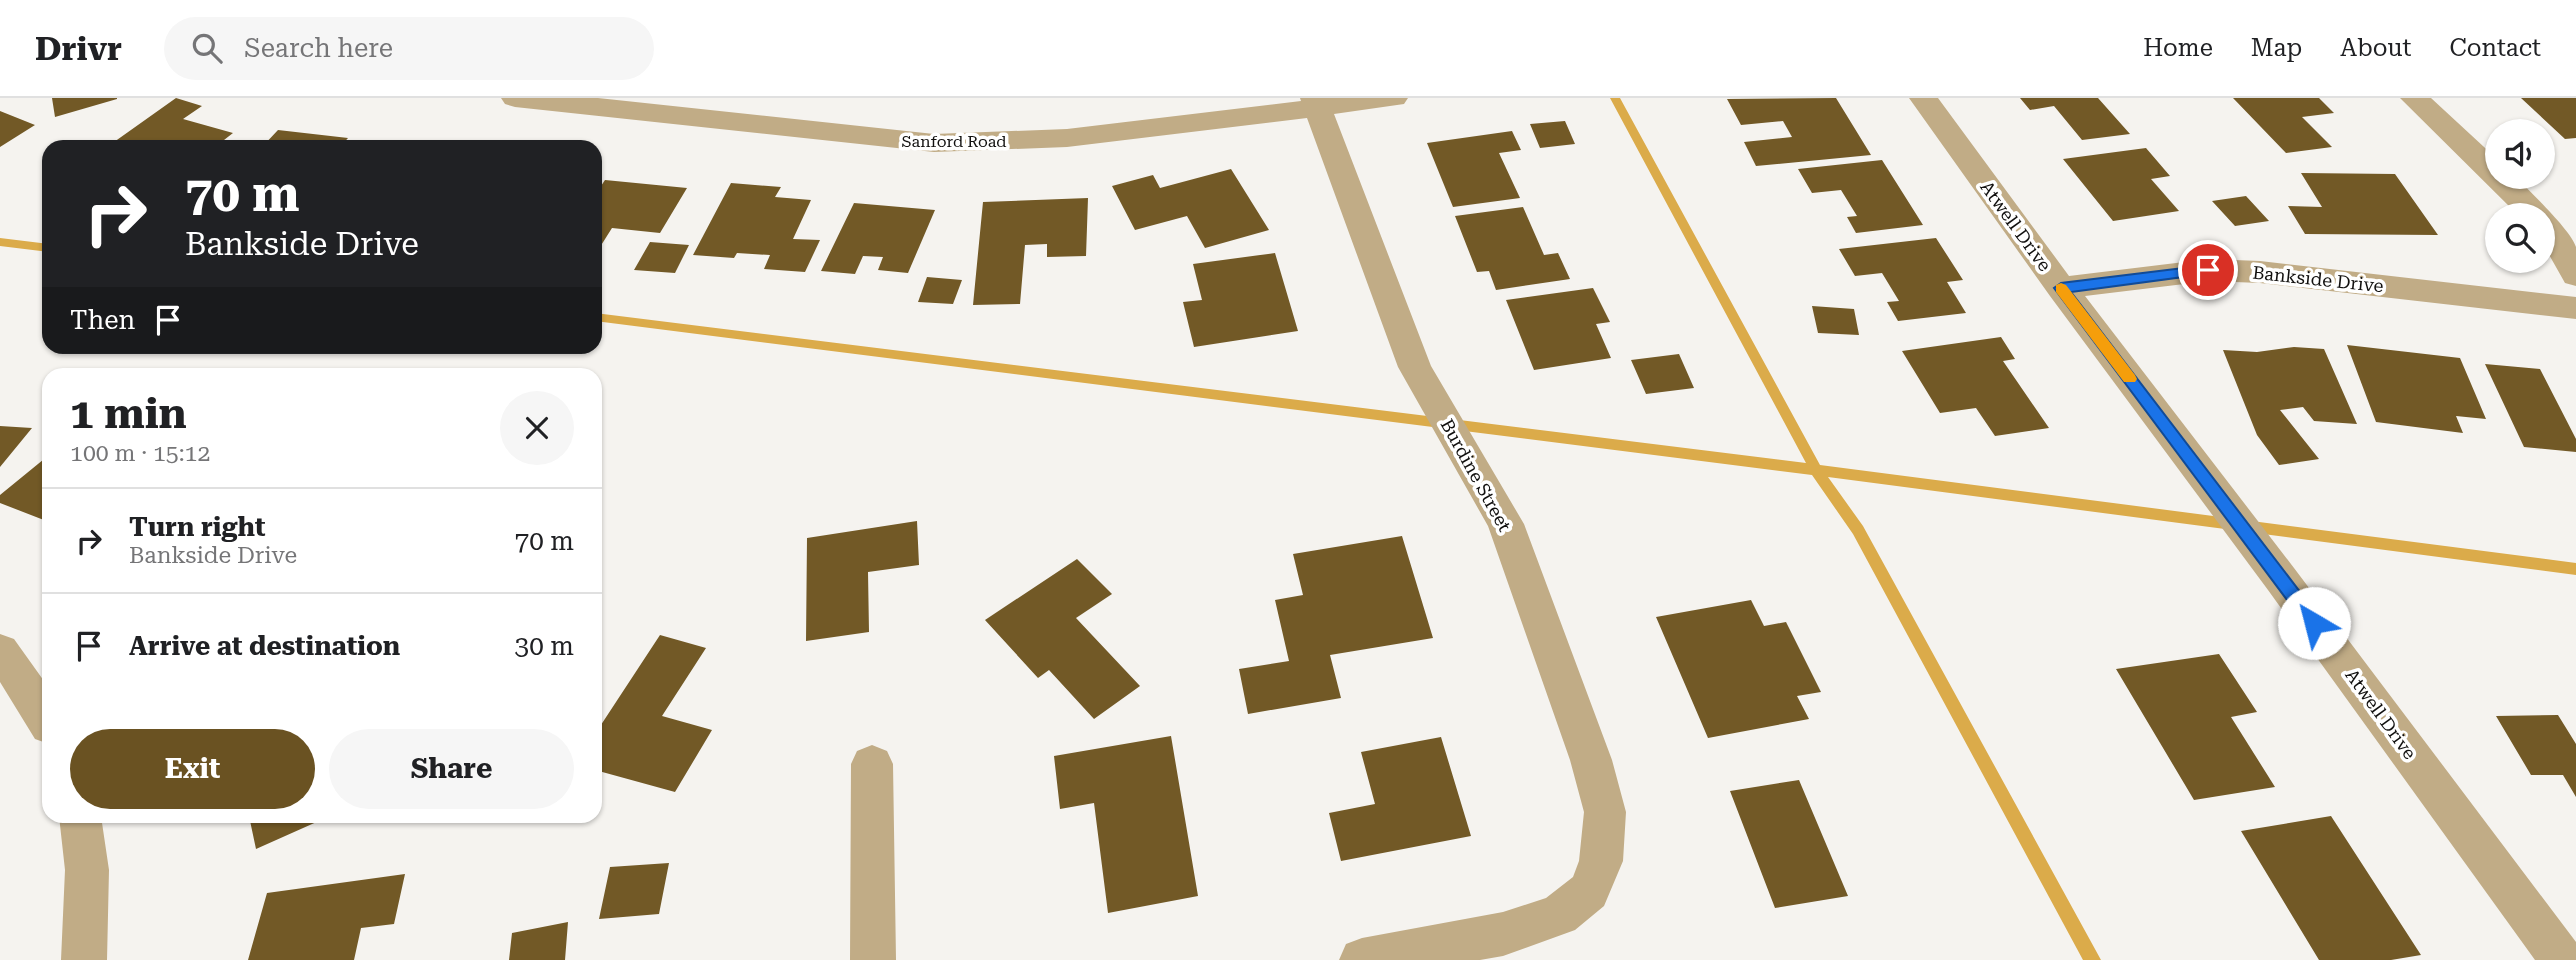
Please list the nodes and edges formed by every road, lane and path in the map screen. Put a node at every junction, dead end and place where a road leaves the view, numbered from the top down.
1 (515, 98) edge
2 (1394, 98) edge
3 (1923, 98) edge
4 (2414, 98) edge
5 (1316, 103) edge
6 (2485, 164) edge
7 (2510, 189) edge
8 (2524, 203) edge
9 (2555, 238) edge
10 (2576, 275) edge
11 (2061, 288) junction
12 (2576, 308) edge
13 (0, 651) edge
14 (42, 713) edge
15 (872, 764) dead end
16 (82, 823) edge
17 (85, 960) edge
18 (873, 960) edge
19 (1362, 960) edge
20 (2562, 960) edge

1 - 5 street, Sanford Road
2 - 5 street, Sanford Road
3 - 11 street, Atwell Drive
4 - 6 street
5 - 19 street, Burdine Street
7 - 8 street
9 - 10 street
11 - 12 street, Bankside Drive
11 - 20 street, Atwell Drive
13 - 14 street
15 - 18 street
16 - 17 street

